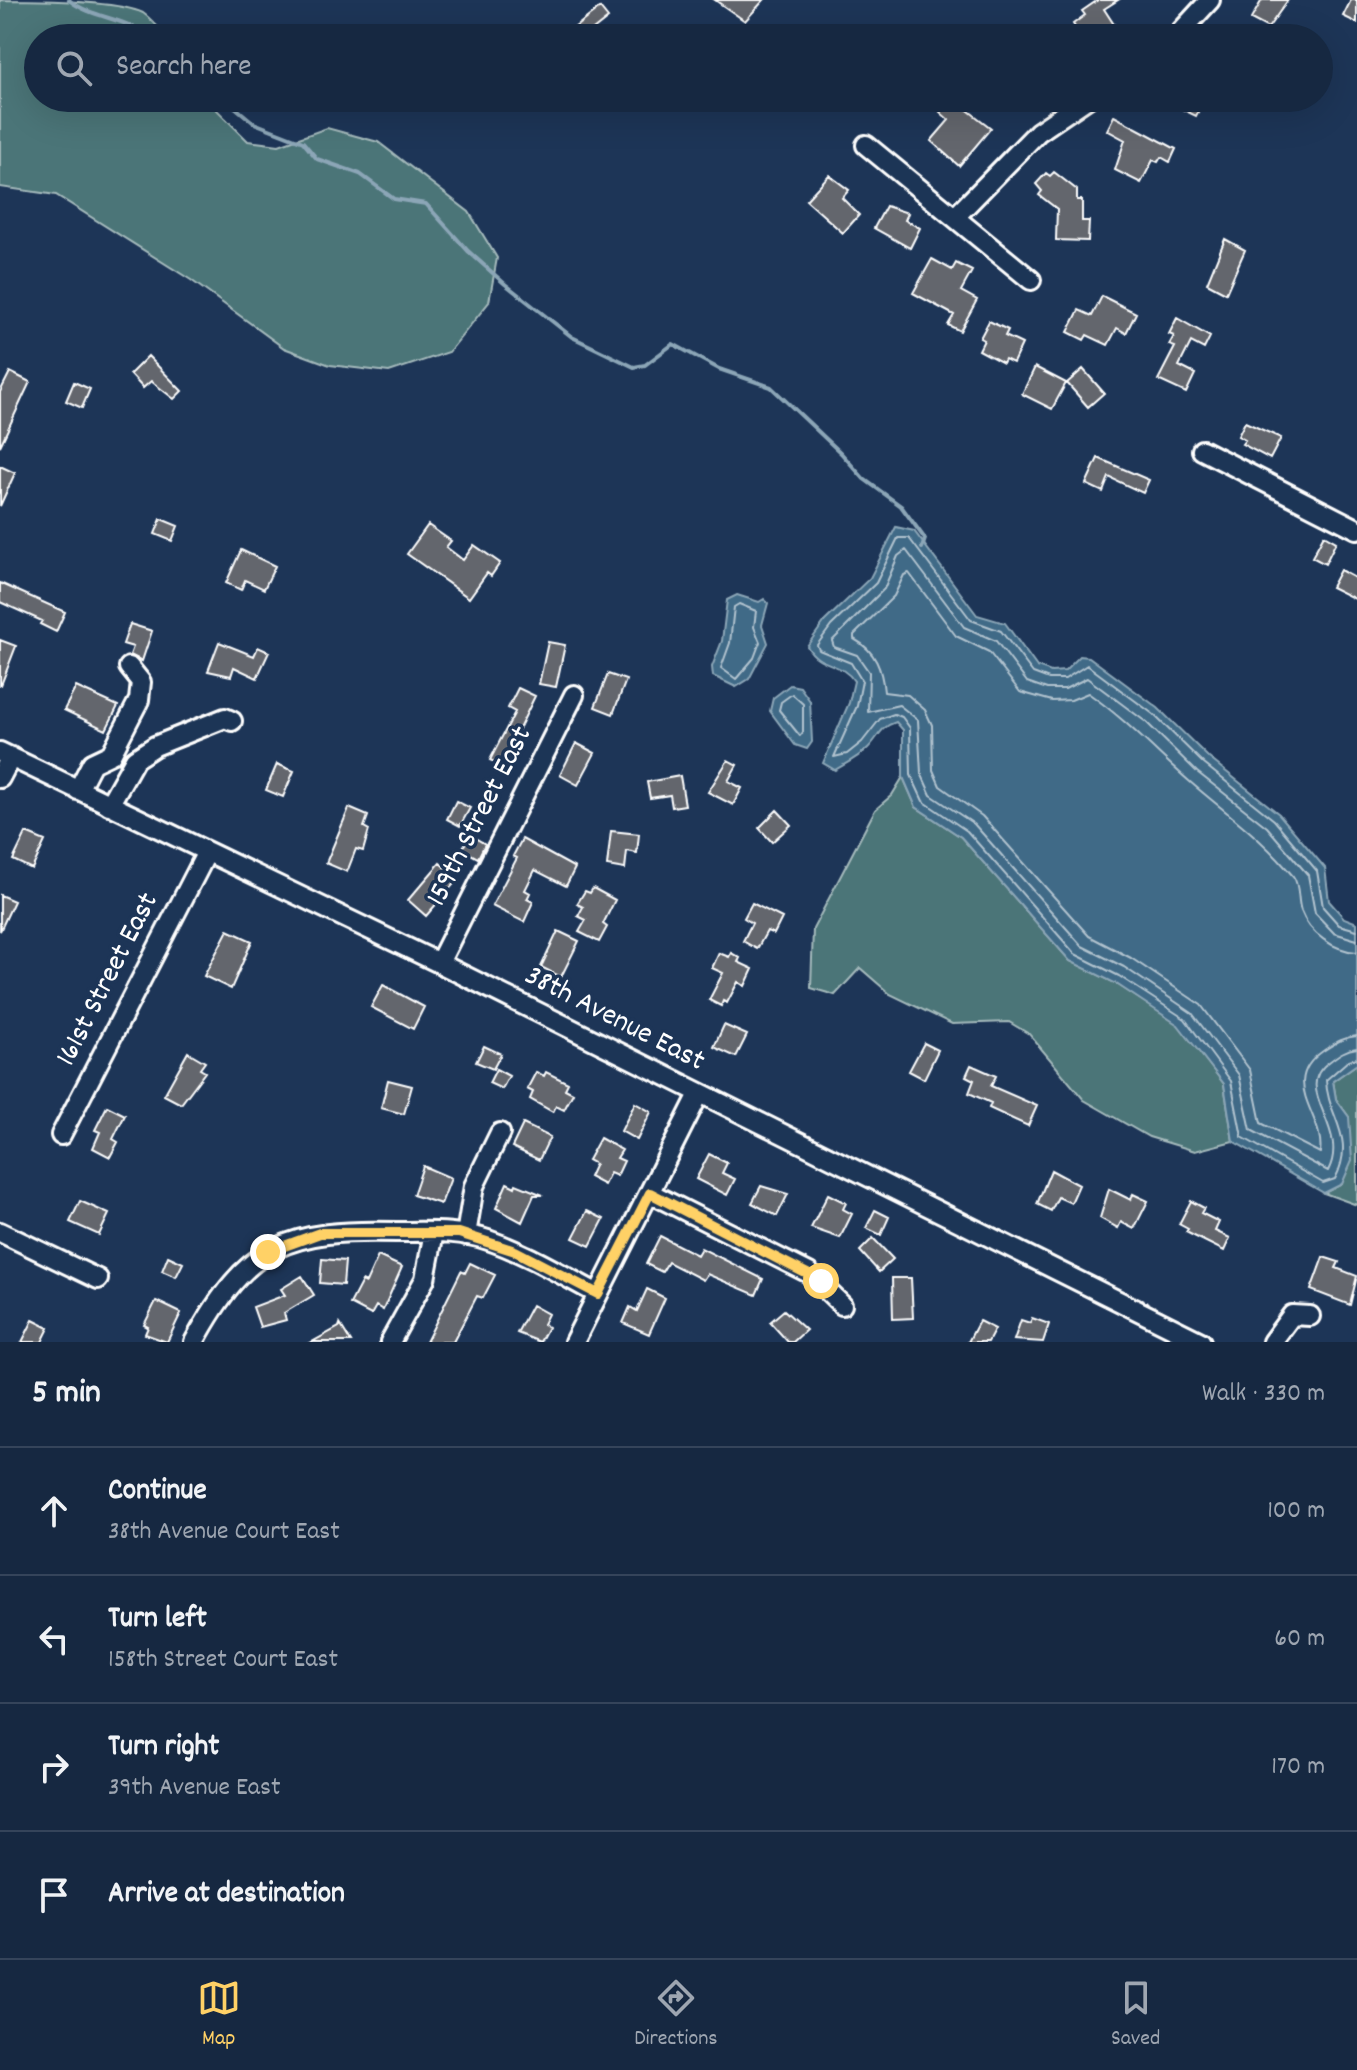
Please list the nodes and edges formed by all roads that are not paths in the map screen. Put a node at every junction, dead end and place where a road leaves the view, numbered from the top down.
1 (1210, 0) edge
2 (1188, 24) edge
3 (1067, 112) edge
4 (866, 145) dead end
5 (955, 217) junction
6 (1031, 280) dead end
7 (1202, 450) dead end
8 (1357, 529) edge
9 (129, 667) dead end
10 (574, 695) dead end
11 (232, 721) dead end
12 (5, 754) edge
13 (0, 778) edge
14 (78, 790) junction
15 (109, 805) junction
16 (207, 852) junction
17 (439, 963) junction
18 (699, 1094) junction
19 (500, 1133) dead end
20 (61, 1135) dead end
21 (650, 1193) junction
22 (0, 1232) edge
23 (434, 1232) junction
24 (466, 1235) junction
25 (98, 1279) dead end
26 (598, 1294) junction
27 (842, 1305) dead end
28 (1310, 1316) dead end
29 (194, 1342) edge
30 (390, 1342) edge
31 (574, 1342) edge
32 (1201, 1342) edge
33 (1272, 1342) edge

1 - 2 street
3 - 5 street
4 - 5 street
5 - 6 street
7 - 8 street
9 - 14 street
10 - 17 street, 159th Street East
11 - 15 street
12 - 13 street
12 - 14 street, 38th Avenue East
14 - 15 street, 38th Avenue East
15 - 16 street, 38th Avenue East
16 - 17 street, 38th Avenue East
16 - 20 street, 161st Street East
17 - 18 street, 38th Avenue East
18 - 21 street
18 - 32 street, 38th Avenue East
19 - 24 street
21 - 26 street
21 - 27 street
22 - 25 street
23 - 24 street
23 - 29 street
23 - 30 street
24 - 26 street
26 - 31 street
28 - 33 street

